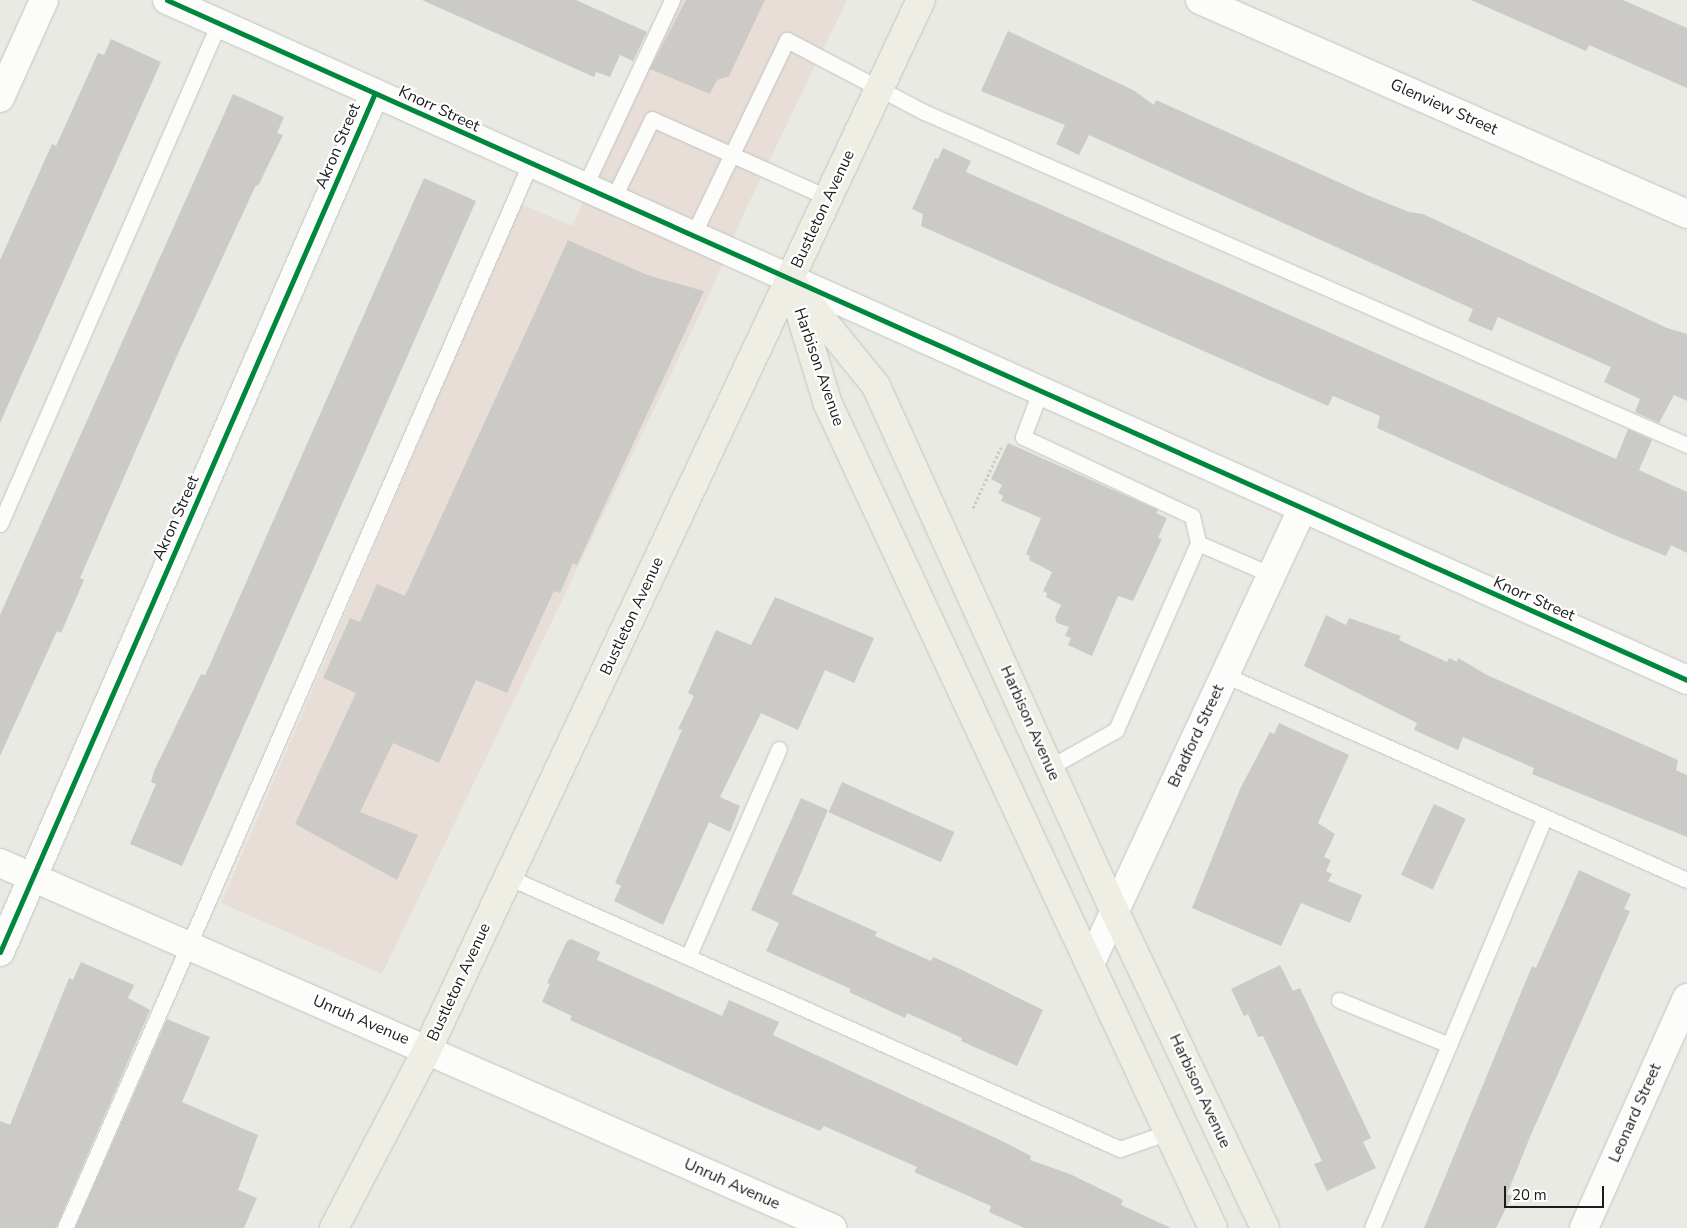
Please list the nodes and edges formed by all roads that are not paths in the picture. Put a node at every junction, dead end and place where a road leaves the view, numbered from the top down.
1 (44, 0) edge
2 (167, 0) edge
3 (672, 0) edge
4 (921, 0) edge
5 (1200, 0) edge
6 (219, 23) junction
7 (879, 87) junction
8 (374, 93) junction
9 (0, 98) edge
10 (733, 155) junction
11 (530, 164) junction
12 (584, 188) junction
13 (829, 198) junction
14 (612, 201) junction
15 (1687, 214) edge
16 (692, 237) junction
17 (790, 280) junction
18 (1040, 392) junction
19 (1687, 444) edge
20 (1302, 510) junction
21 (0, 524) edge
22 (1198, 543) junction
23 (1272, 575) junction
24 (1225, 675) junction
25 (1687, 680) edge
26 (780, 749) dead end
27 (1050, 767) junction
28 (1546, 817) junction
29 (0, 863) edge
30 (508, 877) junction
31 (33, 879) junction
32 (1687, 880) edge
33 (1114, 910) junction
34 (189, 947) junction
35 (0, 952) edge
36 (688, 957) junction
37 (1091, 962) junction
38 (1687, 998) edge
39 (1339, 1000) dead end
40 (1449, 1045) junction
41 (428, 1048) junction
42 (1169, 1132) junction
43 (65, 1228) edge
44 (334, 1228) edge
45 (832, 1228) edge
46 (1213, 1228) edge
47 (1265, 1228) edge
48 (1372, 1228) edge
49 (1584, 1228) edge

1 - 9 street
2 - 6 street, Knorr Street
3 - 12 lane
4 - 7 main road, Bustleton Avenue
5 - 15 street, Glenview Street
6 - 8 street, Knorr Street
6 - 21 lane
7 - 10 lane
7 - 13 main road, Bustleton Avenue
7 - 19 lane
8 - 11 street, Knorr Street
8 - 31 street, Akron Street
10 - 13 lane
10 - 14 lane
10 - 16 lane
11 - 12 street, Knorr Street
11 - 34 lane
12 - 14 street, Knorr Street
13 - 17 main road, Bustleton Avenue
14 - 16 street, Knorr Street
16 - 17 street, Knorr Street
17 - 18 street, Knorr Street
17 - 27 main road, Harbison Avenue
17 - 30 main road, Bustleton Avenue
17 - 37 main road, Harbison Avenue
18 - 20 street, Knorr Street
18 - 22 lane
20 - 23 street, Bradford Street
20 - 25 street, Knorr Street
22 - 23 lane
22 - 27 lane
23 - 24 street, Bradford Street
24 - 28 lane
24 - 33 street, Bradford Street
26 - 36 lane
27 - 33 main road, Harbison Avenue
28 - 32 lane
28 - 40 lane
29 - 31 street, Unruh Avenue
30 - 36 lane
30 - 41 main road, Bustleton Avenue
31 - 34 street, Unruh Avenue
31 - 35 street, Akron Street
33 - 37 street, Bradford Street
33 - 47 main road, Harbison Avenue
34 - 41 street, Unruh Avenue
34 - 43 lane
36 - 42 lane
37 - 42 main road, Harbison Avenue
38 - 49 street, Leonard Street
39 - 40 lane
40 - 48 lane
41 - 44 main road, Bustleton Avenue
41 - 45 street, Unruh Avenue
42 - 46 main road, Harbison Avenue

